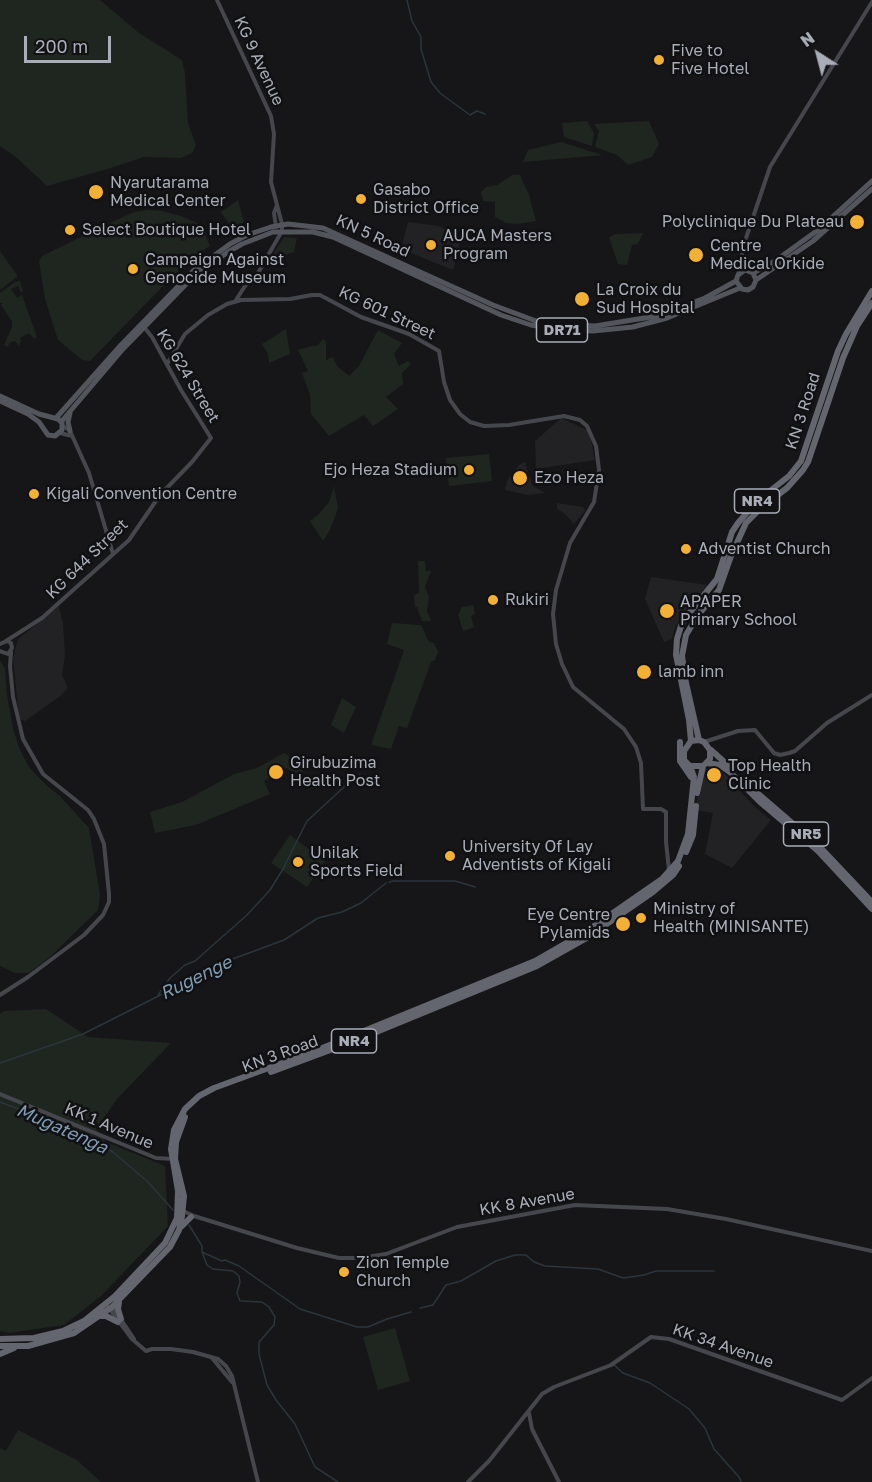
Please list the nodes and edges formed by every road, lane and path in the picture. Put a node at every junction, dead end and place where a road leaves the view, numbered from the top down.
1 (217, 0) edge
2 (872, 2) edge
3 (872, 181) edge
4 (872, 189) edge
5 (279, 230) junction
6 (740, 260) junction
7 (751, 272) junction
8 (737, 278) junction
9 (756, 280) junction
10 (740, 288) junction
11 (872, 291) edge
12 (236, 301) junction
13 (872, 303) edge
14 (522, 319) junction
15 (144, 327) junction
16 (849, 335) junction
17 (167, 364) junction
18 (0, 396) edge
19 (0, 401) edge
20 (72, 407) junction
21 (58, 420) junction
22 (44, 427) junction
23 (60, 433) junction
24 (71, 434) junction
25 (211, 438) joint
26 (112, 554) junction
27 (19, 634) junction
28 (2, 643) edge
29 (12, 646) junction
30 (1, 652) edge
31 (11, 652) junction
32 (10, 666) junction
33 (872, 695) edge
34 (692, 720) junction
35 (691, 741) junction
36 (702, 741) junction
37 (680, 742) dead end
38 (710, 750) junction
39 (705, 765) junction
40 (690, 766) junction
41 (695, 788) junction
42 (668, 859) junction
43 (678, 864) junction
44 (671, 874) junction
45 (872, 902) edge
46 (872, 909) edge
47 (0, 995) edge
48 (0, 1094) edge
49 (174, 1159) junction
50 (184, 1199) junction
51 (180, 1213) junction
52 (192, 1216) junction
53 (179, 1230) junction
54 (872, 1251) edge
55 (120, 1299) junction
56 (109, 1305) junction
57 (100, 1316) junction
58 (120, 1320) junction
59 (0, 1339) edge
60 (18, 1340) junction
61 (4, 1349) edge
62 (872, 1378) edge
63 (529, 1412) junction
64 (524, 1418) junction
65 (532, 1429) junction
66 (258, 1482) edge
67 (468, 1482) edge
68 (559, 1482) edge

1 - 5 main road, KG 9 Avenue
2 - 6 main road
3 - 7 main road
4 - 9 main road
5 - 12 main road
5 - 14 main road, KN 5 Road / DR71
5 - 15 main road, KN 5 Road / DR71
5 - 21 main road, KN 5 Road / DR71
6 - 7 main road
6 - 8 main road
7 - 8 main road, DR71
7 - 9 main road
8 - 10 main road
8 - 14 main road, KN 5 Road / DR71
9 - 10 main road, DR71
10 - 14 main road, KN 5 Road / DR71
11 - 16 highway, KN 3 Road / NR4
12 - 17 main road
12 - 42 main road, KG 601 Street
13 - 16 highway, KN 3 Road / NR4
15 - 17 main road, KG 624 Street
15 - 20 main road, KN 5 Road / DR71
16 - 34 highway, KN 3 Road / NR4
17 - 25 main road, KG 624 Street
18 - 21 main road
19 - 22 main road
20 - 21 main road, KN 5 Road / DR71
20 - 24 main road
21 - 22 main road, DR71
21 - 23 main road, DR71
21 - 24 main road
22 - 23 main road
23 - 24 main road
24 - 26 main road
25 - 26 main road, KG 644 Street
26 - 27 main road, KG 644 Street
27 - 28 main road, KG 644 Street
27 - 29 main road, KG 644 Street
28 - 29 main road
29 - 31 main road
30 - 31 main road
30 - 32 main road
31 - 32 main road
32 - 47 main road
33 - 36 main road
34 - 35 highway, NR4
34 - 36 highway, NR4
35 - 36 highway
35 - 40 highway, NR4
36 - 38 highway, NR4
37 - 41 highway
38 - 39 highway
38 - 45 highway, NR5
39 - 40 highway
39 - 41 highway
39 - 46 highway, NR5
40 - 41 highway
41 - 43 highway, KN 3 Road
42 - 43 main road
42 - 44 main road
43 - 44 highway, KN 3 Road
44 - 49 highway, KN 3 Road / NR4
48 - 49 main road, KK 1 Avenue
49 - 50 highway, KN 3 Road / NR4
49 - 51 highway, KN 3 Road / NR4
50 - 51 highway, KN 3 Road / NR4
50 - 52 highway
51 - 52 main road, KK 8 Avenue
51 - 53 highway, KN 3 Road / NR4
51 - 56 highway, KN 3 Road / NR4
52 - 53 highway
52 - 54 main road, KK 8 Avenue
53 - 55 highway, KN 3 Road / NR4
55 - 56 highway, KN 3 Road / NR4
55 - 58 highway
56 - 57 highway, KN 3 Road / NR4
56 - 58 main road
56 - 60 highway, NR4
57 - 58 highway
57 - 61 highway, KN 3 Road / NR4
58 - 66 main road
59 - 60 highway, NR4
60 - 61 main road
62 - 63 main road, KK 34 Avenue
63 - 64 main road, KK 34 Avenue
63 - 65 main road
64 - 65 main road
64 - 67 main road, KK 34 Avenue
65 - 68 main road

